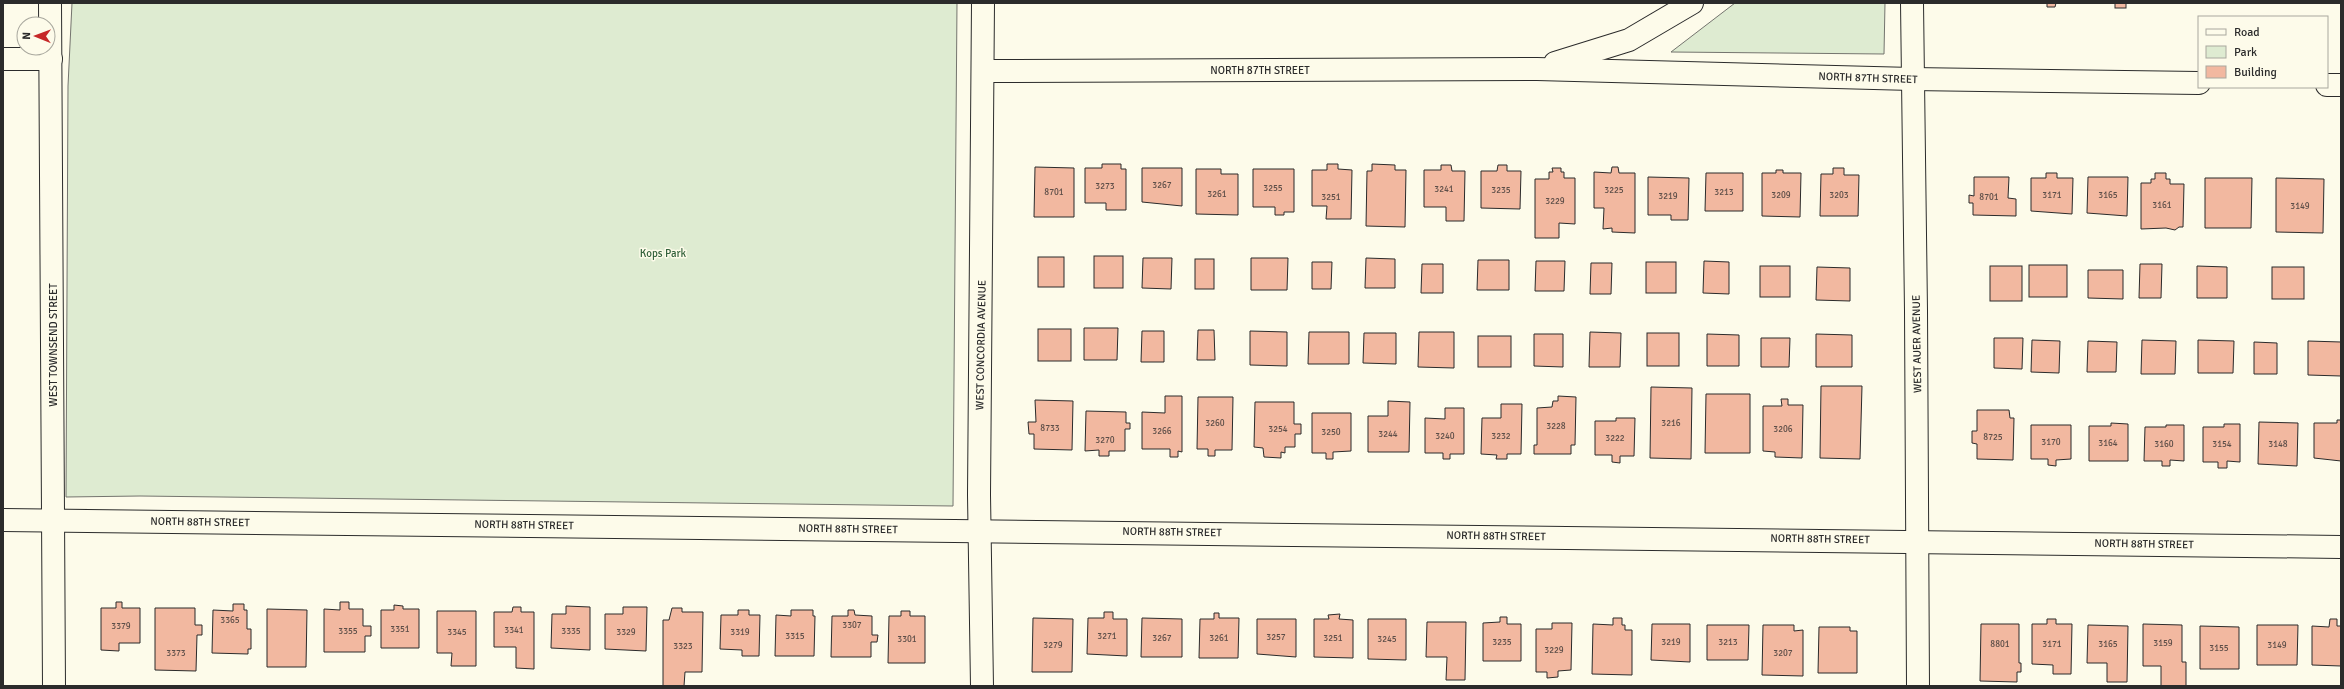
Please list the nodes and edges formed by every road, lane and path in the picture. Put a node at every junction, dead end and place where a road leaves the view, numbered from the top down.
1 (50, 3) edge
2 (982, 3) edge
3 (1692, 3) edge
4 (1912, 3) edge
5 (3, 59) edge
6 (51, 59) junction
7 (1537, 69) junction
8 (984, 71) junction
9 (1912, 79) junction
10 (2198, 83) edge
11 (2328, 85) edge
12 (2341, 85) edge
13 (3, 520) edge
14 (52, 520) junction
15 (979, 530) junction
16 (1918, 540) junction
17 (2341, 547) edge
18 (54, 686) edge
19 (982, 686) edge
20 (1918, 686) edge

1 - 6 street, WEST TOWNSEND STREET
2 - 8 street, WEST CONCORDIA AVENUE
3 - 7 street, NORTH 87TH STREET
4 - 9 street, WEST AUER AVENUE
5 - 6 street
6 - 14 street, WEST TOWNSEND STREET
7 - 8 street, NORTH 87TH STREET
7 - 9 street, NORTH 87TH STREET
8 - 15 street, WEST CONCORDIA AVENUE
9 - 10 street, NORTH 87TH STREET
9 - 16 street, WEST AUER AVENUE
11 - 12 street
13 - 14 street, NORTH 88TH STREET
14 - 15 street, NORTH 88TH STREET
14 - 18 street, WEST TOWNSEND STREET
15 - 16 street, NORTH 88TH STREET
15 - 19 street, WEST CONCORDIA AVENUE
16 - 17 street, NORTH 88TH STREET
16 - 20 street, WEST AUER AVENUE

